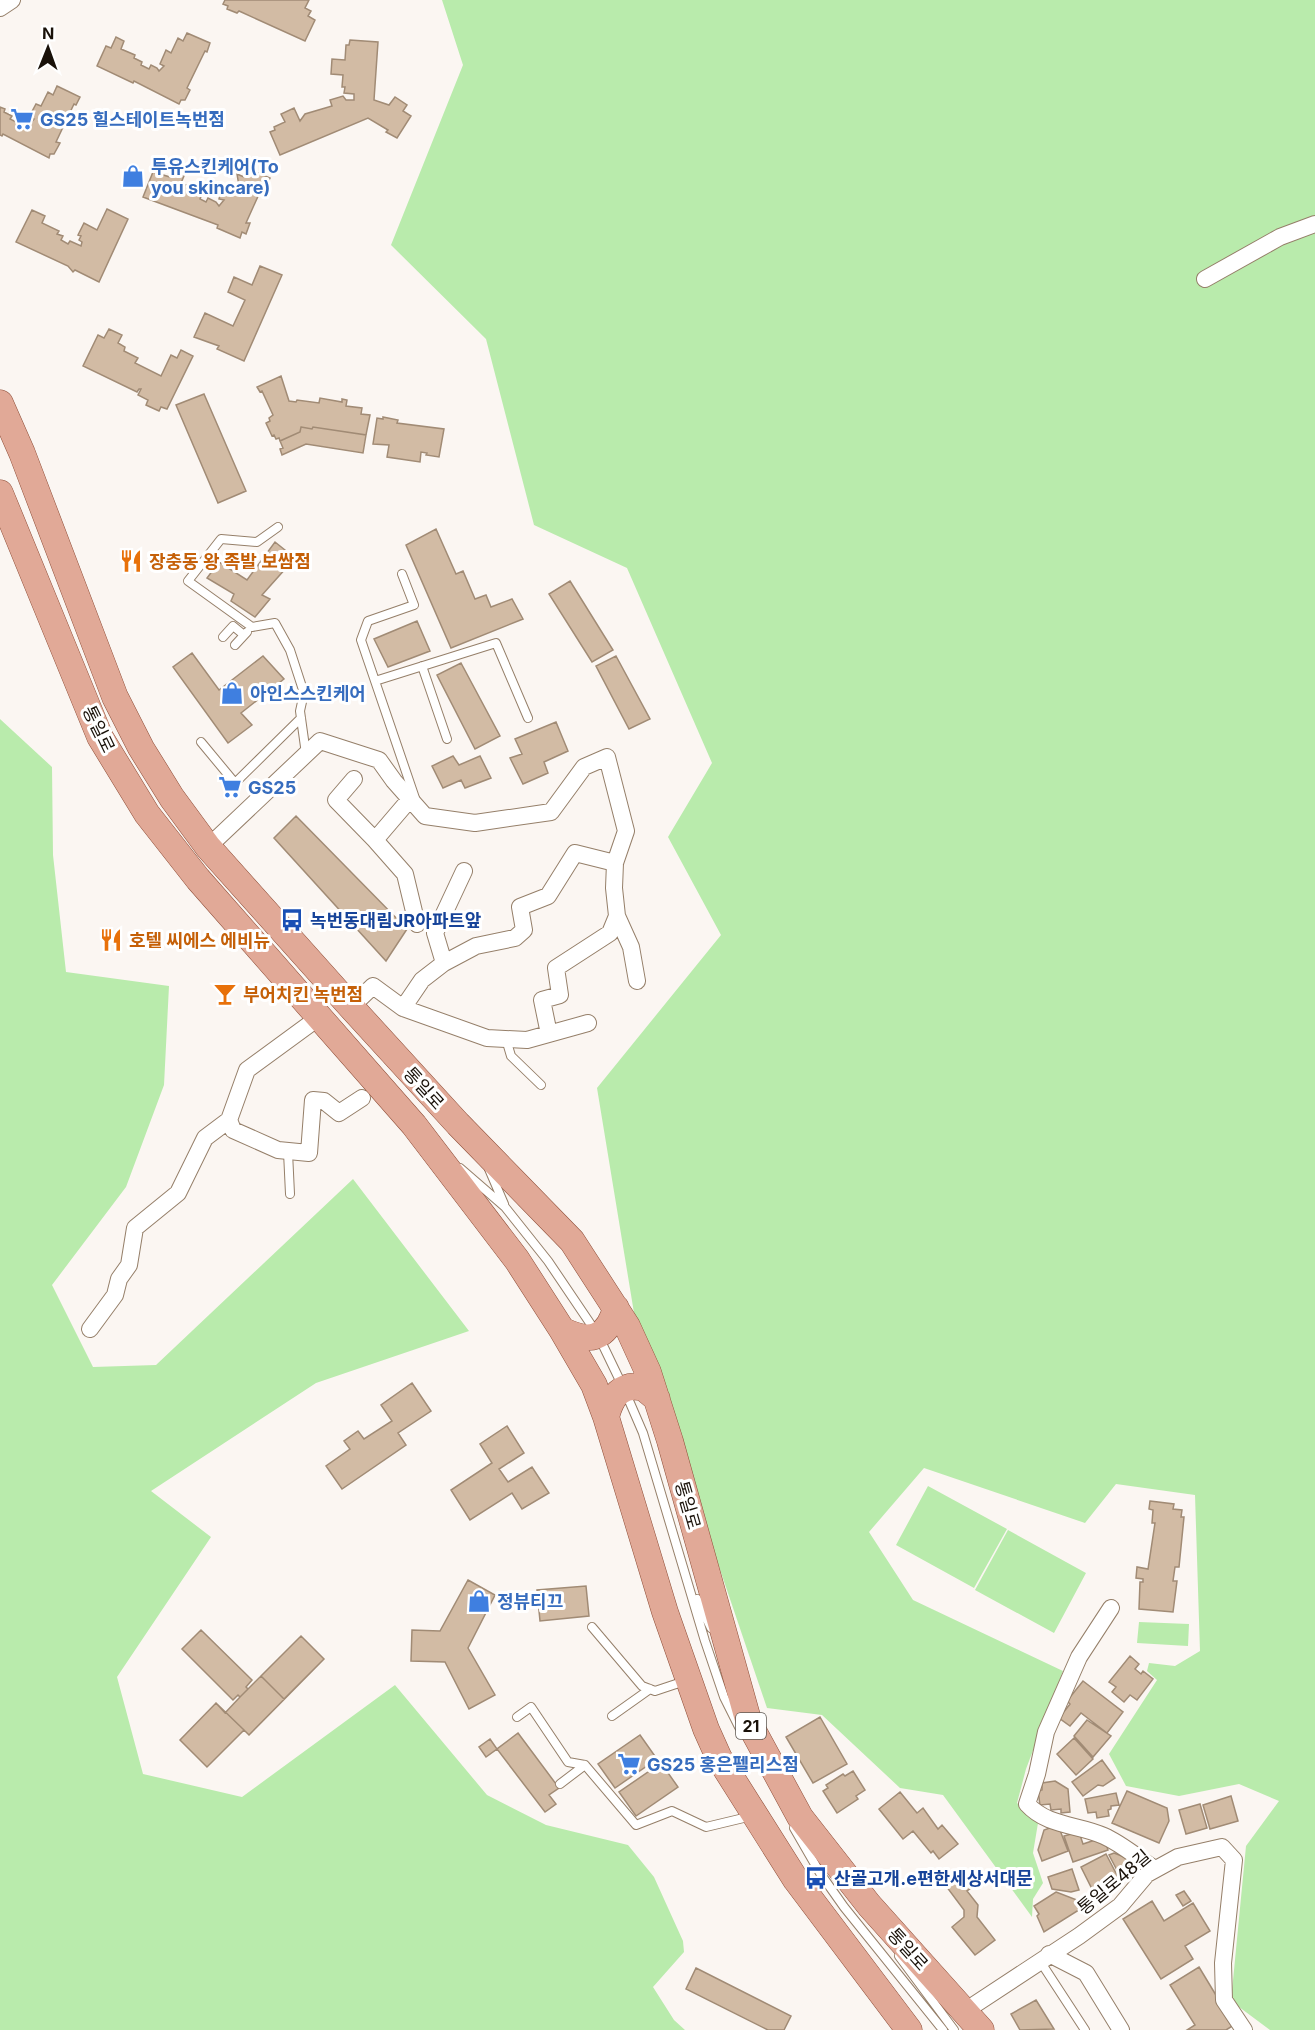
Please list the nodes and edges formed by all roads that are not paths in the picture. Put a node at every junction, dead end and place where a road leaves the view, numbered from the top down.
1 (12, 0) edge
2 (0, 8) edge
3 (1315, 224) edge
4 (1205, 279) dead end
5 (2, 409) edge
6 (0, 494) edge
7 (278, 527) dead end
8 (402, 574) dead end
9 (252, 627) junction
10 (244, 635) junction
11 (223, 637) dead end
12 (235, 645) dead end
13 (422, 666) junction
14 (375, 681) junction
15 (528, 717) dead end
16 (301, 718) junction
17 (447, 739) dead end
18 (201, 742) dead end
19 (306, 754) junction
20 (354, 778) dead end
21 (415, 805) junction
22 (375, 840) junction
23 (208, 847) junction
24 (615, 863) junction
25 (465, 871) dead end
26 (617, 916) junction
27 (417, 924) dead end
28 (444, 963) junction
29 (637, 981) dead end
30 (351, 1007) junction
31 (403, 1008) junction
32 (318, 1018) junction
33 (588, 1023) dead end
34 (549, 1034) junction
35 (506, 1039) junction
36 (541, 1085) dead end
37 (362, 1098) dead end
38 (229, 1120) junction
39 (414, 1125) junction
40 (479, 1146) junction
41 (288, 1152) junction
42 (290, 1194) dead end
43 (505, 1207) junction
44 (616, 1308) junction
45 (90, 1329) dead end
46 (562, 1330) junction
47 (598, 1335) junction
48 (624, 1389) junction
49 (657, 1400) junction
50 (606, 1417) junction
51 (686, 1574) junction
52 (1111, 1608) dead end
53 (592, 1627) dead end
54 (688, 1680) junction
55 (650, 1689) junction
56 (740, 1691) junction
57 (612, 1716) dead end
58 (517, 1717) dead end
59 (742, 1735) dead end
60 (585, 1765) junction
61 (560, 1784) dead end
62 (754, 1816) junction
63 (788, 1817) dead end
64 (1155, 1869) junction
65 (868, 1905) junction
66 (884, 1935) dead end
67 (890, 1944) dead end
68 (1044, 1958) junction
69 (959, 2020) edge
70 (909, 2030) edge
71 (943, 2030) edge
72 (981, 2030) edge
73 (1085, 2030) edge
74 (1121, 2030) edge
75 (1244, 2030) edge

1 - 2 street
3 - 4 street
5 - 23 main road, 통일로 / 21
6 - 32 main road, 통일로 / 21
7 - 9 lane
8 - 14 lane
9 - 10 lane
9 - 16 lane
10 - 11 lane
10 - 12 lane
13 - 14 lane
13 - 15 lane
13 - 17 lane
14 - 21 lane
16 - 18 lane
16 - 19 lane
19 - 21 street
19 - 23 street
20 - 22 street
21 - 22 street
21 - 24 street
22 - 27 street
23 - 30 main road, 통일로 / 21
24 - 26 street
24 - 28 street
25 - 28 street
26 - 29 street
26 - 34 street
28 - 31 street
30 - 31 street
30 - 40 main road, 통일로 / 21
31 - 35 street
32 - 38 street
32 - 39 main road, 통일로 / 21
33 - 34 street
34 - 35 street
35 - 36 lane
37 - 41 street
38 - 41 street
38 - 45 street
39 - 43 lane
39 - 46 main road, 통일로 / 21
40 - 43 lane
40 - 44 main road, 통일로 / 21
41 - 42 lane
43 - 47 lane
44 - 47 main road
44 - 49 main road, 통일로 / 21
46 - 47 main road
46 - 50 main road, 통일로 / 21
47 - 48 lane
48 - 49 main road
48 - 50 main road
48 - 51 lane
49 - 56 main road, 통일로 / 21
50 - 54 main road, 통일로 / 21
51 - 56 lane
51 - 59 lane
52 - 64 street
53 - 55 lane
54 - 55 lane
54 - 62 main road, 통일로 / 21
55 - 57 lane
56 - 65 main road, 통일로 / 21
58 - 60 lane
60 - 61 lane
60 - 62 lane
62 - 70 main road, 통일로 / 21
63 - 71 lane
64 - 68 street, 통일로48길
64 - 75 street, 통일로48길
65 - 66 lane
65 - 69 main road, 통일로 / 21
67 - 69 lane
68 - 69 street, 통일로48길
68 - 73 lane
68 - 74 street
69 - 72 main road, 통일로 / 21

